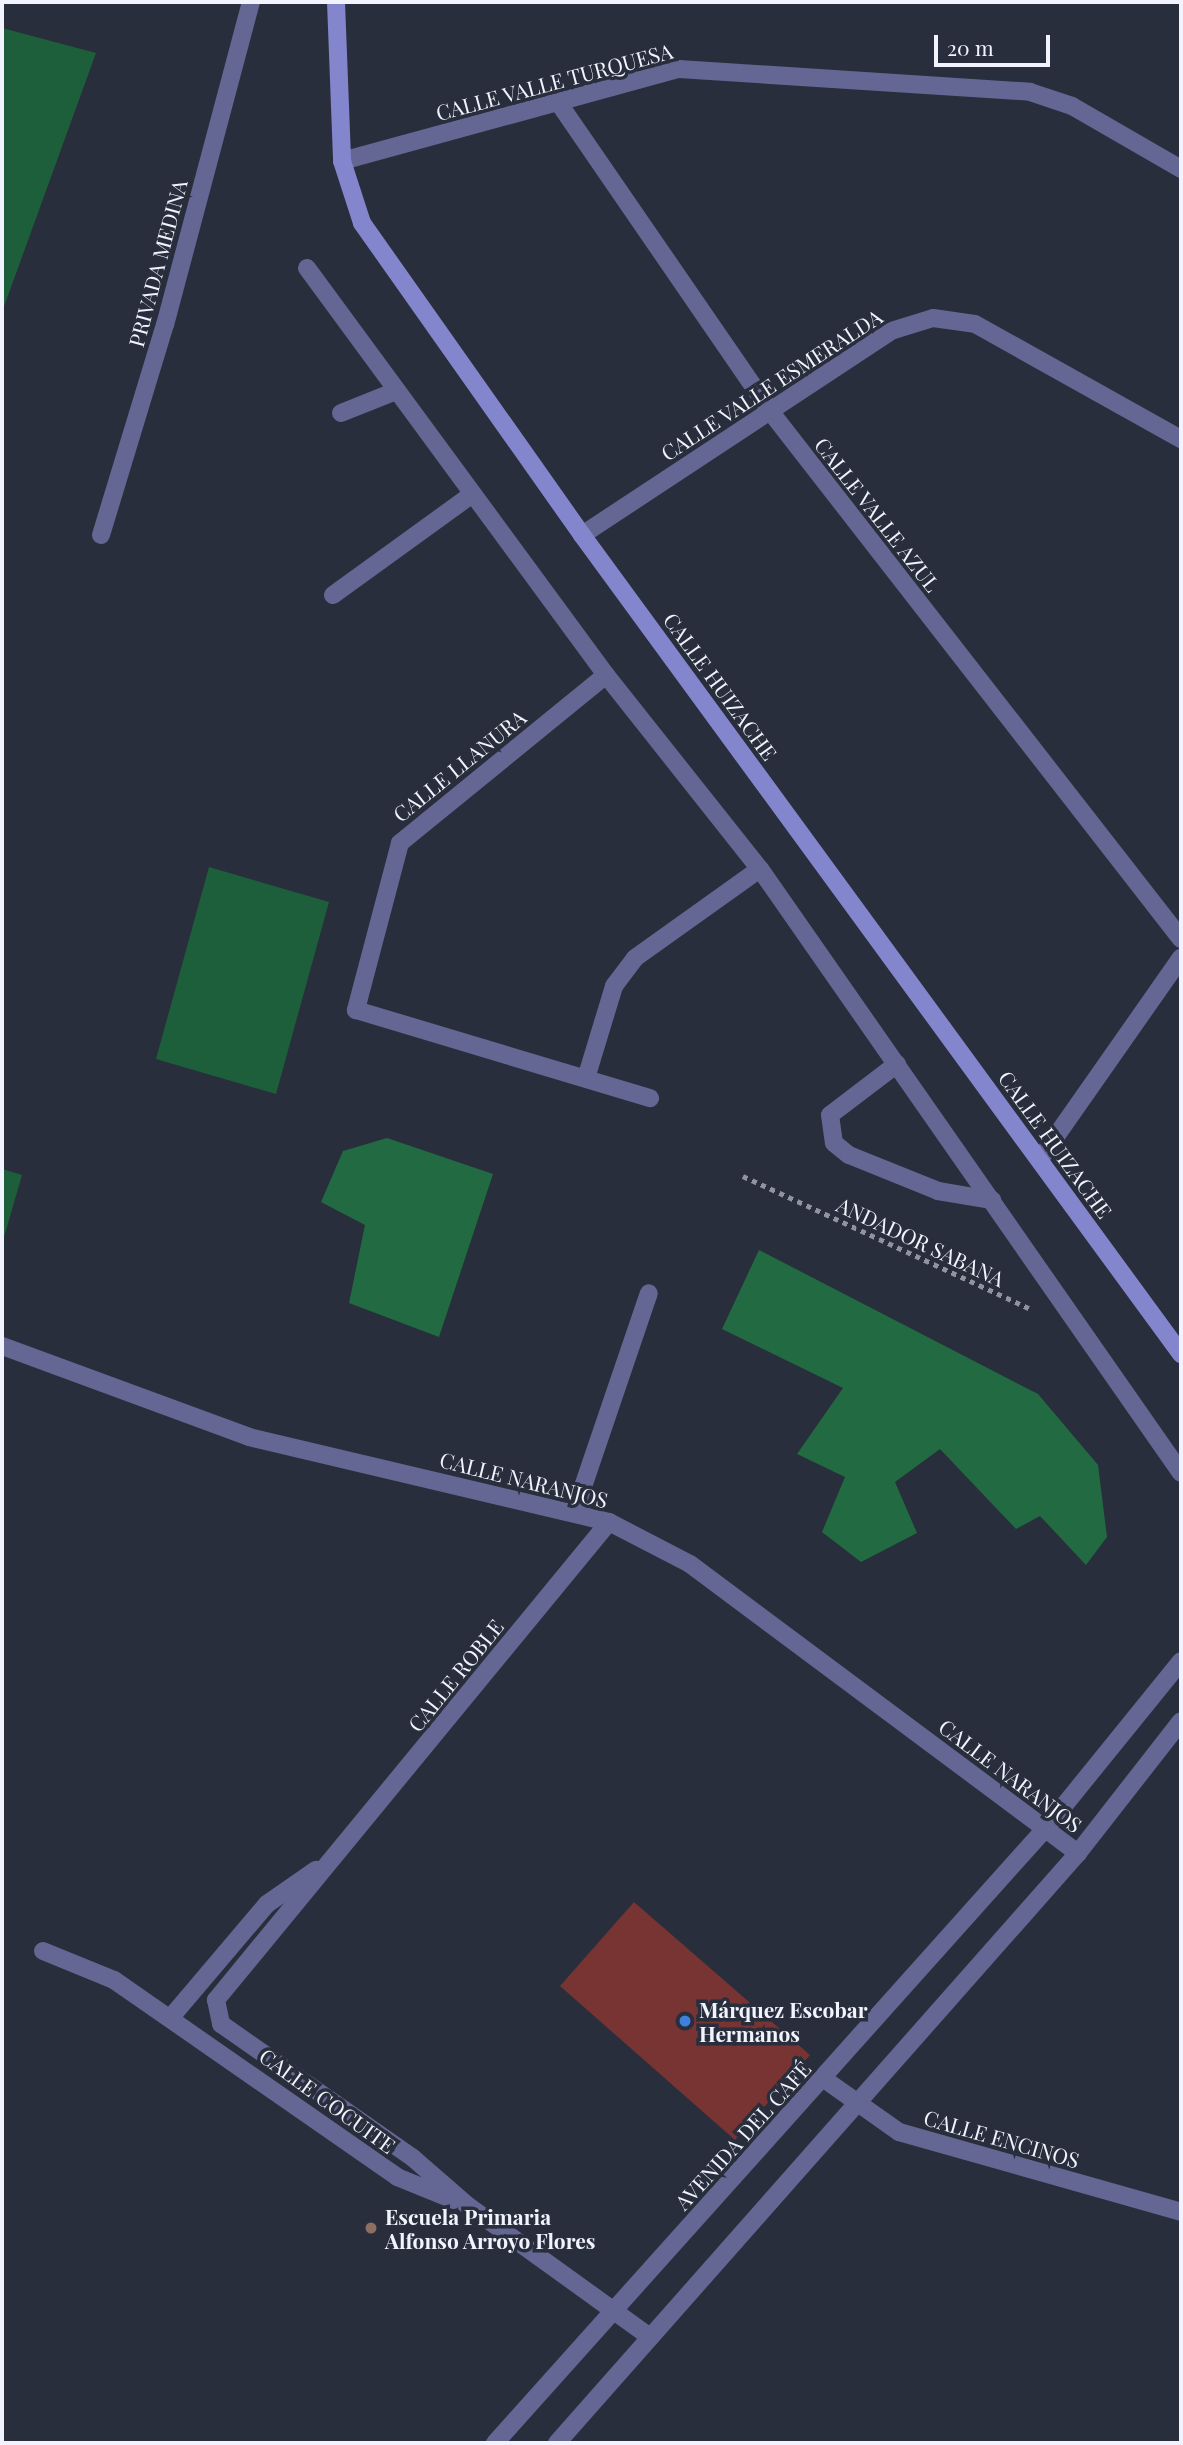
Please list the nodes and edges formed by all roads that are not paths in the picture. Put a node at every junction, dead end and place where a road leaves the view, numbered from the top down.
1 (251, 2) edge
2 (336, 2) edge
3 (558, 102) junction
4 (342, 161) junction
5 (1181, 169) edge
6 (307, 268) dead end
7 (396, 391) junction
8 (770, 411) junction
9 (341, 413) dead end
10 (1181, 439) edge
11 (471, 495) junction
12 (102, 535) dead end
13 (582, 535) junction
14 (333, 595) dead end
15 (606, 675) junction
16 (760, 869) junction
17 (1181, 939) edge
18 (1181, 958) edge
19 (897, 1064) junction
20 (587, 1075) junction
21 (650, 1098) dead end
22 (1040, 1160) junction
23 (992, 1200) junction
24 (649, 1293) dead end
25 (2, 1346) edge
26 (1181, 1354) edge
27 (1181, 1473) edge
28 (574, 1513) junction
29 (609, 1522) junction
30 (1181, 1661) edge
31 (1181, 1721) edge
32 (1045, 1829) junction
33 (1078, 1853) junction
34 (336, 1857) junction
35 (43, 1951) dead end
36 (172, 2016) junction
37 (221, 2024) joint
38 (824, 2079) junction
39 (857, 2106) junction
40 (467, 2205) junction
41 (1181, 2212) edge
42 (614, 2312) junction
43 (650, 2337) junction
44 (495, 2443) edge
45 (557, 2443) edge

1 - 12 street, PRIVADA MEDINA
2 - 4 main road, CALLE HUIZACHE
3 - 4 street, CALLE VALLE TURQUESA
3 - 5 street, CALLE VALLE TURQUESA
3 - 8 street, CALLE VALLE AZUL
4 - 13 main road, CALLE HUIZACHE
6 - 7 street
7 - 9 street
7 - 11 street
8 - 10 street, CALLE VALLE ESMERALDA
8 - 13 street, CALLE VALLE ESMERALDA
8 - 17 street, CALLE VALLE AZUL
11 - 14 street
11 - 15 street
13 - 22 main road, CALLE HUIZACHE
15 - 16 street
15 - 20 street, CALLE LLANURA
16 - 19 street
16 - 20 street
18 - 22 street
19 - 23 street
19 - 23 street
20 - 21 street
22 - 26 main road, CALLE HUIZACHE
23 - 27 street
24 - 28 street
25 - 28 street, CALLE NARANJOS
28 - 29 street, CALLE NARANJOS
29 - 32 street, CALLE NARANJOS
29 - 34 street, CALLE ROBLE
30 - 32 street, AVENIDA DEL CAFÉ
31 - 33 street
32 - 33 street, CALLE NARANJOS
32 - 38 street, AVENIDA DEL CAFÉ
33 - 39 street
34 - 36 street, CALLE ROBLE
34 - 37 street, CALLE ROBLE
35 - 36 street, CALLE COCUITE
36 - 40 street, CALLE COCUITE
37 - 40 street, CALLE COCUITE
38 - 39 street, CALLE ENCINOS
38 - 42 street, AVENIDA DEL CAFÉ
39 - 41 street, CALLE ENCINOS
39 - 43 street
40 - 42 street, CALLE COCUITE
42 - 43 street, CALLE COCUITE
42 - 44 street, AVENIDA DEL CAFÉ
43 - 45 street

